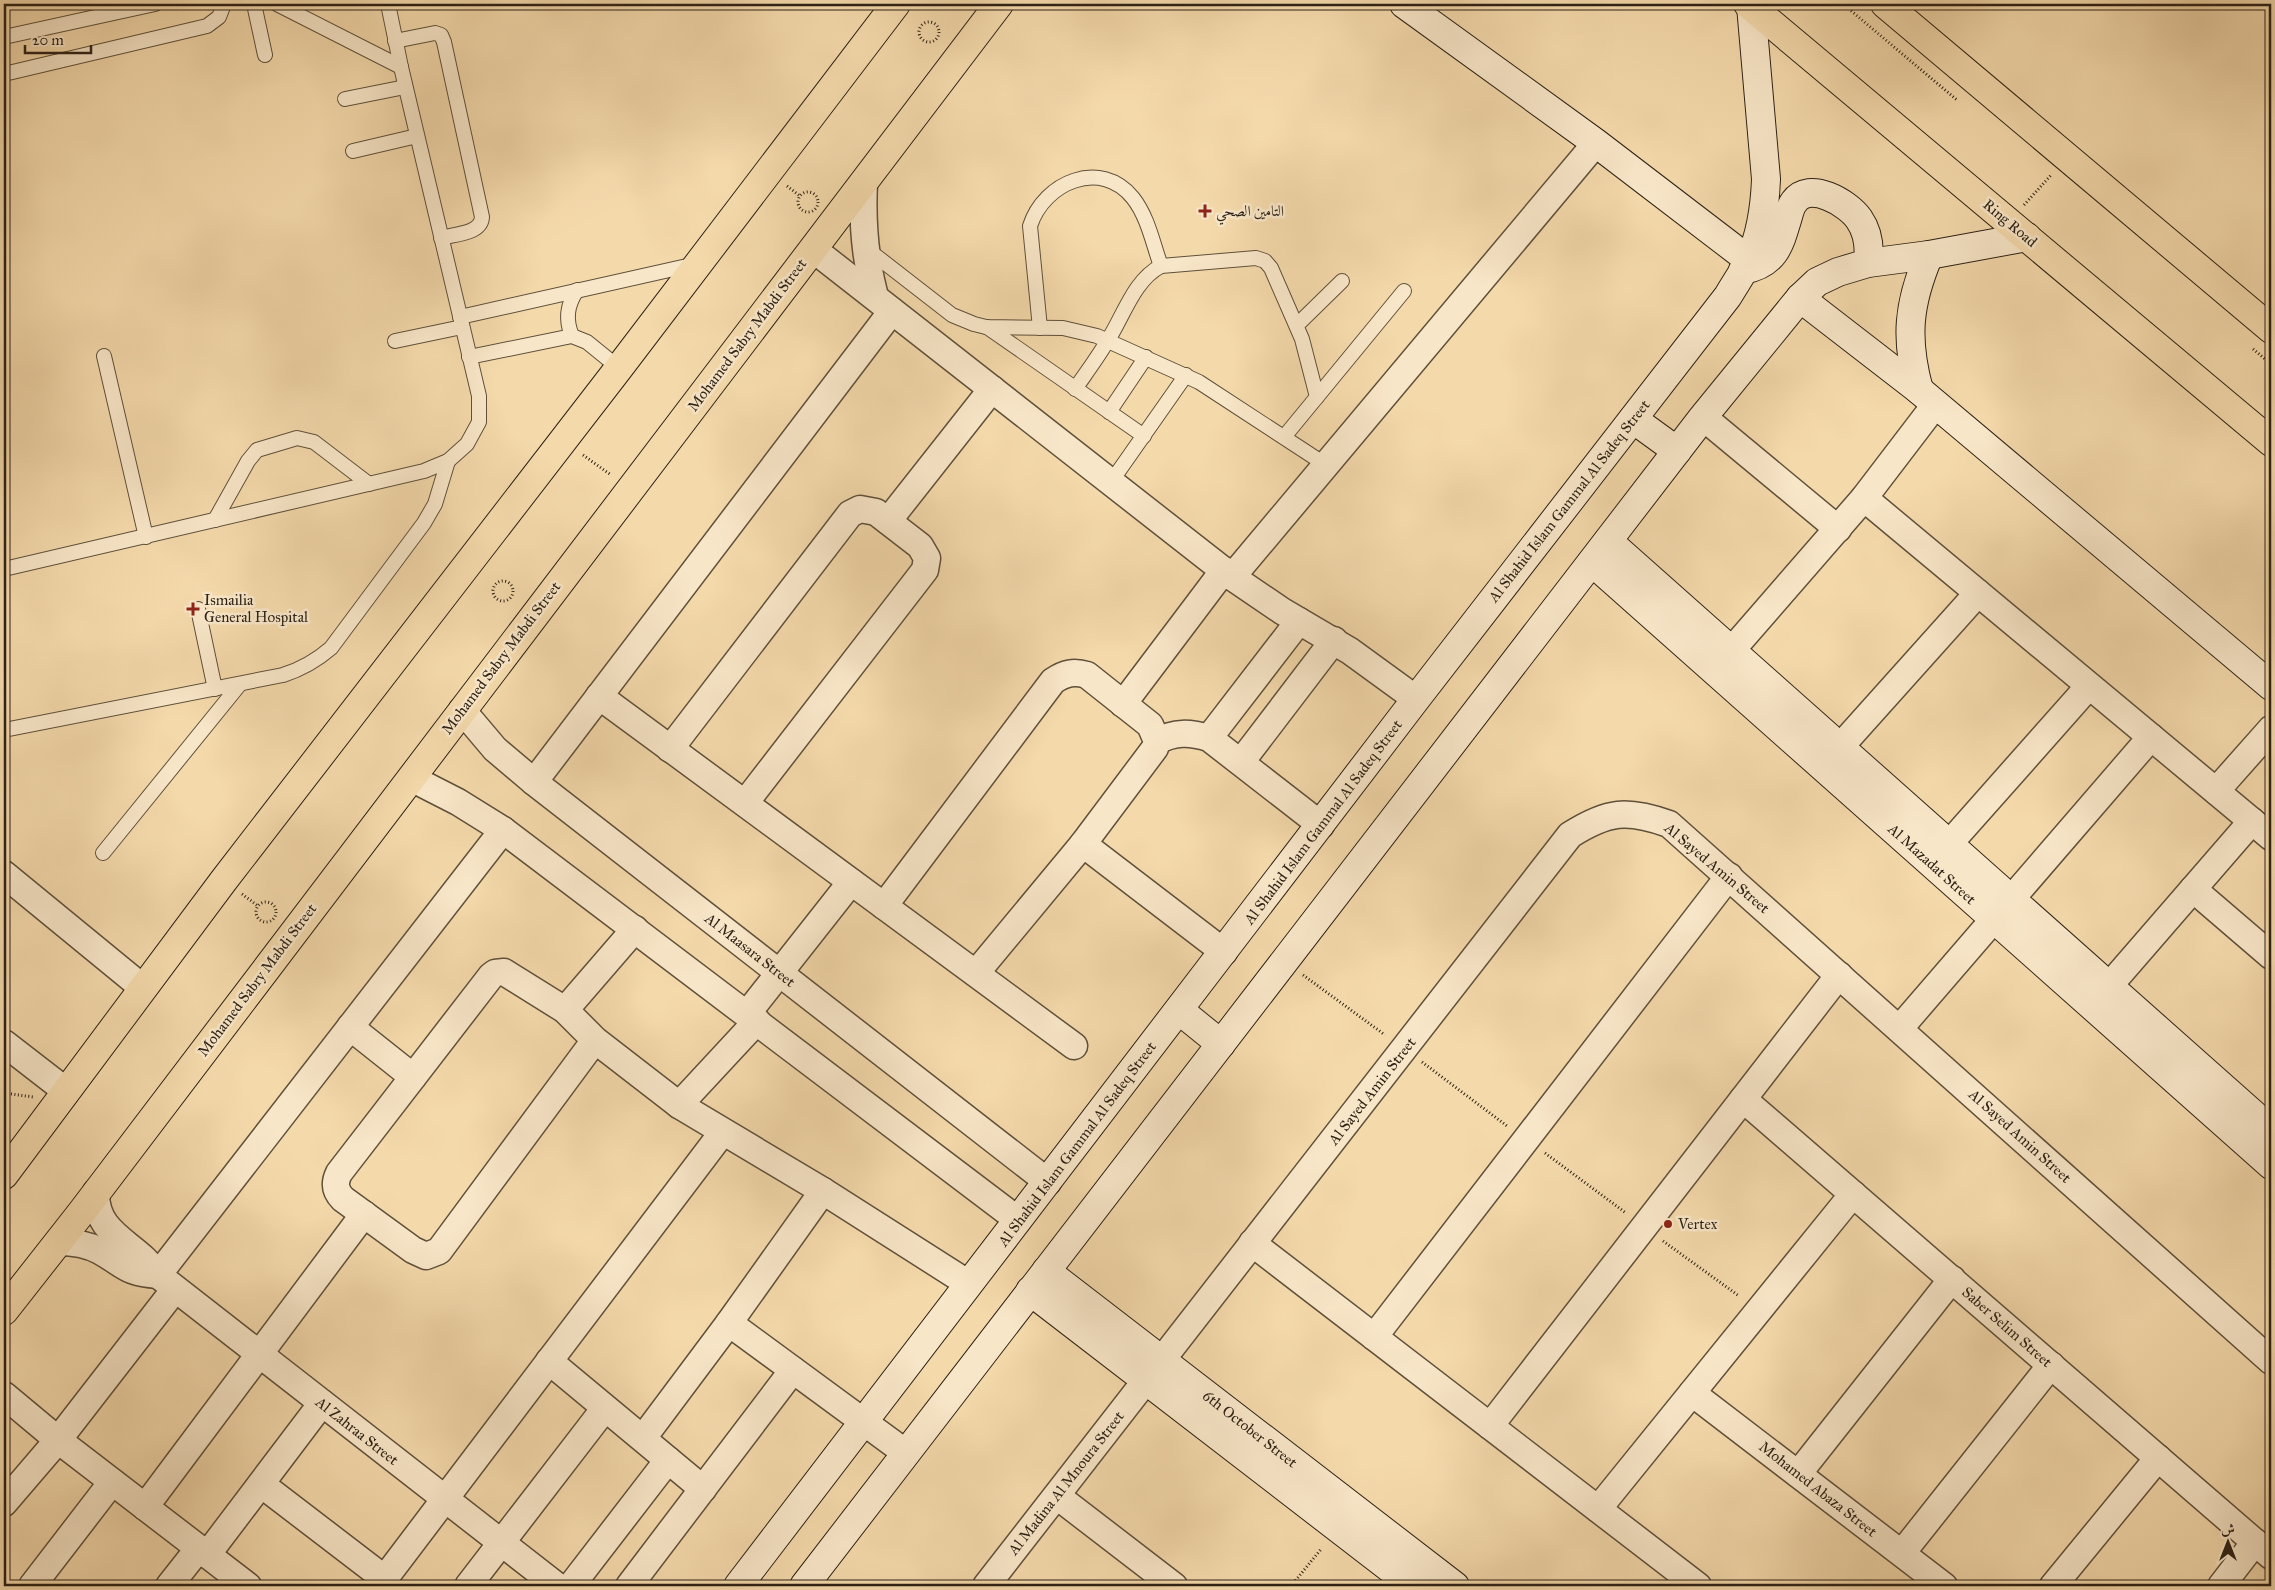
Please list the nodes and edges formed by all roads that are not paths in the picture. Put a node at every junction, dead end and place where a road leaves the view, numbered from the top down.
1 (155, 4) edge
2 (224, 4) edge
3 (254, 4) edge
4 (277, 4) edge
5 (388, 4) edge
6 (896, 4) edge
7 (999, 4) edge
8 (1404, 4) edge
9 (1885, 4) edge
10 (1750, 5) edge
11 (4, 37) edge
12 (395, 41) junction
13 (265, 55) dead end
14 (401, 67) junction
15 (4, 74) edge
16 (406, 87) junction
17 (345, 99) dead end
18 (417, 136) junction
19 (1596, 144) junction
20 (353, 151) dead end
21 (864, 183) junction
22 (2018, 230) junction
23 (441, 238) junction
24 (865, 248) junction
25 (813, 249) junction
26 (1929, 255) junction
27 (1868, 263) junction
28 (698, 264) junction
29 (1746, 265) junction
30 (1161, 266) junction
31 (1342, 281) dead end
32 (577, 290) junction
33 (1404, 291) dead end
34 (1800, 298) junction
35 (884, 304) junction
36 (461, 322) junction
37 (1297, 325) junction
38 (986, 327) junction
39 (1040, 328) junction
40 (2271, 329) edge
41 (572, 336) junction
42 (395, 341) dead end
43 (1108, 341) junction
44 (104, 356) dead end
45 (469, 357) junction
46 (1146, 357) junction
47 (619, 368) junction
48 (1186, 375) junction
49 (992, 389) junction
50 (1075, 389) junction
51 (1316, 397) junction
52 (1927, 398) junction
53 (1109, 412) junction
54 (1704, 417) junction
55 (1632, 419) junction
56 (1144, 436) junction
57 (1284, 437) junction
58 (2271, 442) edge
59 (1677, 451) junction
60 (448, 461) junction
61 (1326, 465) junction
62 (1111, 482) junction
63 (369, 484) junction
64 (1864, 498) junction
65 (215, 520) junction
66 (888, 521) junction
67 (1838, 528) junction
68 (146, 537) junction
69 (1600, 551) junction
70 (4, 570) edge
71 (1228, 573) junction
72 (1978, 593) junction
73 (198, 609) dead end
74 (1299, 620) junction
75 (1334, 640) junction
76 (1731, 651) junction
77 (240, 684) junction
78 (2090, 686) junction
79 (2271, 686) edge
80 (215, 689) junction
81 (599, 696) junction
82 (1416, 699) junction
83 (1123, 704) junction
84 (462, 710) junction
85 (2271, 729) edge
86 (4, 730) edge
87 (2151, 737) junction
88 (1208, 738) junction
89 (1156, 741) junction
90 (1840, 747) junction
91 (670, 749) junction
92 (1241, 762) junction
93 (410, 778) junction
94 (534, 782) junction
95 (2216, 791) junction
96 (745, 803) junction
97 (1321, 825) junction
98 (2262, 829) edge
99 (503, 830) junction
100 (1083, 844) junction
101 (1949, 844) junction
102 (103, 853) dead end
103 (4, 874) edge
104 (1730, 876) junction
105 (851, 882) junction
106 (2193, 889) junction
107 (884, 906) junction
108 (2003, 909) junction
109 (635, 929) junction
110 (1224, 952) junction
111 (2271, 956) edge
112 (779, 973) junction
113 (976, 973) junction
114 (1839, 975) junction
115 (2109, 986) junction
116 (143, 988) junction
117 (565, 1010) junction
118 (1179, 1010) junction
119 (752, 1018) junction
120 (350, 1027) junction
121 (1900, 1028) junction
122 (595, 1040) junction
123 (4, 1043) edge
124 (1221, 1044) junction
125 (1074, 1046) dead end
126 (413, 1077) junction
127 (66, 1091) junction
128 (1743, 1099) junction
129 (679, 1105) junction
130 (2271, 1130) edge
131 (722, 1133) junction
132 (2271, 1165) edge
133 (4, 1176) edge
134 (1048, 1182) junction
135 (823, 1191) junction
136 (96, 1192) junction
137 (1853, 1194) junction
138 (364, 1214) junction
139 (1018, 1220) junction
140 (58, 1242) junction
141 (1252, 1243) junction
142 (1952, 1279) junction
143 (1038, 1281) junction
144 (166, 1282) junction
145 (969, 1284) junction
146 (4, 1311) edge
147 (729, 1323) junction
148 (1374, 1337) junction
149 (259, 1354) junction
150 (549, 1361) junction
151 (2271, 1361) edge
152 (2051, 1365) junction
153 (793, 1370) junction
154 (1153, 1370) junction
155 (1692, 1392) junction
156 (4, 1395) edge
157 (322, 1403) junction
158 (606, 1408) junction
159 (864, 1422) junction
160 (1490, 1426) junction
161 (643, 1438) junction
162 (58, 1440) junction
163 (906, 1453) junction
164 (2158, 1458) junction
165 (668, 1460) junction
166 (1798, 1474) junction
167 (112, 1482) junction
168 (261, 1484) junction
169 (703, 1489) junction
170 (1057, 1496) junction
171 (445, 1499) junction
172 (4, 1503) edge
173 (145, 1506) junction
174 (1598, 1509) junction
175 (502, 1543) junction
176 (2263, 1549) edge
177 (203, 1552) junction
178 (1902, 1553) junction
179 (382, 1583) edge
180 (32, 1586) edge
181 (169, 1586) edge
182 (248, 1586) edge
183 (468, 1586) edge
184 (557, 1586) edge
185 (571, 1586) edge
186 (629, 1586) edge
187 (738, 1586) edge
188 (805, 1586) edge
189 (986, 1586) edge
190 (1174, 1586) edge
191 (1413, 1586) edge
192 (1455, 1586) edge
193 (1698, 1586) edge
194 (1944, 1586) edge
195 (2054, 1586) edge
196 (2221, 1586) edge

1 - 11 lane
2 - 15 lane
3 - 13 lane
4 - 14 lane
5 - 12 lane
6 - 28 main road
7 - 21 main road, Mohamed Sabry Mabdi Street
8 - 19 street
9 - 40 main road
10 - 22 main road, Ring Road
10 - 29 street, Al Shahid Islam Gammal Al Sadeq Street
12 - 14 lane
12 - 23 lane
14 - 16 lane
16 - 17 lane
16 - 18 lane
18 - 20 lane
18 - 23 lane
19 - 29 street
19 - 61 street
21 - 24 street
21 - 25 main road, Mohamed Sabry Mabdi Street
22 - 26 street
22 - 58 main road, Ring Road
23 - 36 lane
24 - 35 street
24 - 38 lane
25 - 35 street
25 - 84 main road, Mohamed Sabry Mabdi Street
26 - 27 street
26 - 52 street
27 - 29 street
27 - 34 street
28 - 32 lane
28 - 47 main road
29 - 55 street, Al Shahid Islam Gammal Al Sadeq Street
30 - 37 lane
30 - 39 lane
30 - 43 lane
31 - 37 lane
32 - 36 lane
32 - 41 lane
33 - 51 lane
34 - 52 street
34 - 54 street
35 - 49 street
35 - 81 street
36 - 42 lane
36 - 45 lane
37 - 51 lane
38 - 39 lane
38 - 50 lane
39 - 43 lane
41 - 45 lane
41 - 47 lane
43 - 46 lane
43 - 50 lane
44 - 68 lane
45 - 60 lane
46 - 48 lane
46 - 53 lane
47 - 116 main road
48 - 56 lane
48 - 57 lane
49 - 62 street
49 - 66 street
50 - 53 lane
51 - 57 lane
52 - 64 street
52 - 79 street
53 - 56 lane
54 - 59 street
54 - 67 street
55 - 59 street
55 - 82 street, Al Shahid Islam Gammal Al Sadeq Street
56 - 62 lane
57 - 61 lane
59 - 69 street
60 - 63 lane
60 - 77 lane
61 - 71 street
62 - 71 street
63 - 65 lane
63 - 65 lane
64 - 67 street
64 - 72 street
65 - 68 lane
66 - 91 street
66 - 96 street
67 - 76 street
68 - 70 lane
69 - 76 street, Al Mazadat Street
69 - 108 street, Al Mazadat Street
69 - 124 street
71 - 74 street
71 - 83 street
72 - 78 street
72 - 90 street
73 - 80 lane
74 - 75 street
74 - 88 street
75 - 82 street
75 - 92 street
76 - 90 street, Al Mazadat Street
77 - 80 lane
77 - 102 lane
78 - 87 street
78 - 101 street
80 - 86 lane
81 - 91 street
81 - 94 street
82 - 97 street, Al Shahid Islam Gammal Al Sadeq Street
83 - 89 street
83 - 107 street
84 - 93 main road, Mohamed Sabry Mabdi Street
84 - 94 street, Al Maasara Street
85 - 95 street
87 - 95 street
87 - 108 street
88 - 89 street
88 - 92 street
89 - 100 street
90 - 101 street, Al Mazadat Street
91 - 96 street
92 - 97 street
93 - 99 street
93 - 136 main road, Mohamed Sabry Mabdi Street
94 - 112 street, Al Maasara Street
95 - 98 street
96 - 105 street
97 - 110 street, Al Shahid Islam Gammal Al Sadeq Street
98 - 106 street
99 - 109 street
99 - 120 street
100 - 110 street
100 - 113 street
101 - 108 street, Al Mazadat Street
103 - 116 street
104 - 114 street, Al Sayed Amin Street
104 - 141 street, Al Sayed Amin Street
104 - 148 street
105 - 107 street
105 - 112 street
106 - 111 street
106 - 115 street
107 - 113 street
108 - 115 street, Al Mazadat Street
108 - 121 street
108 - 132 street, Al Mazadat Street
109 - 117 street
109 - 119 street
110 - 118 street, Al Shahid Islam Gammal Al Sadeq Street
112 - 119 street
112 - 134 street, Al Maasara Street
113 - 125 street
114 - 121 street, Al Sayed Amin Street
114 - 128 street
115 - 130 street, Al Mazadat Street
116 - 127 main road
117 - 122 street
117 - 126 street
118 - 124 street
118 - 134 street, Al Shahid Islam Gammal Al Sadeq Street
119 - 129 street
119 - 139 street
120 - 126 street
120 - 144 street
121 - 151 street, Al Sayed Amin Street
122 - 129 street
122 - 138 street
123 - 127 street
124 - 143 street
126 - 138 street
127 - 133 main road
128 - 137 street, Saber Selim Street
128 - 160 street
129 - 131 street
131 - 135 street
131 - 150 street
134 - 139 street, Al Shahid Islam Gammal Al Sadeq Street
135 - 145 street
135 - 147 street
136 - 140 main road, Mohamed Sabry Mabdi Street
136 - 144 street, Al Zahraa Street
137 - 142 street, Saber Selim Street
137 - 155 street
138 - 149 street
139 - 145 street, Al Shahid Islam Gammal Al Sadeq Street
140 - 144 street, Al Zahraa Street
140 - 146 main road, Mohamed Sabry Mabdi Street
141 - 148 street
141 - 154 street, Al Sayed Amin Street
142 - 152 street, Saber Selim Street
142 - 166 street
143 - 154 street, 6th October Street
143 - 163 street
144 - 149 street, Al Zahraa Street
144 - 162 street
145 - 159 street, Al Shahid Islam Gammal Al Sadeq Street
147 - 153 street
147 - 161 street
148 - 160 street
149 - 157 street, Al Zahraa Street
149 - 173 street
150 - 158 street
150 - 171 street
152 - 164 street, Saber Selim Street
152 - 178 street
153 - 159 street
153 - 169 street
154 - 170 street, Al Madina Al Mnoura Street
154 - 191 street, 6th October Street
154 - 192 street, 6th October Street
155 - 166 street, Mohamed Abaza Street
155 - 174 street
156 - 162 street
157 - 168 street
157 - 171 street, Al Zahraa Street
158 - 161 street
158 - 175 street
159 - 163 street
159 - 187 street, Al Shahid Islam Gammal Al Sadeq Street
160 - 174 street
161 - 165 street
162 - 167 street
162 - 172 street
163 - 188 street
164 - 176 street, Saber Selim Street
164 - 195 street
165 - 169 street
165 - 185 street
166 - 178 street, Mohamed Abaza Street
167 - 173 street
167 - 180 street
168 - 177 street
168 - 179 street
169 - 186 street
170 - 189 street, Al Madina Al Mnoura Street
170 - 190 street
171 - 175 street, Al Zahraa Street
171 - 179 street
173 - 177 street
174 - 193 street
175 - 183 street
175 - 184 street, Al Zahraa Street
176 - 196 street
177 - 181 street
177 - 182 street
178 - 194 street, Mohamed Abaza Street

